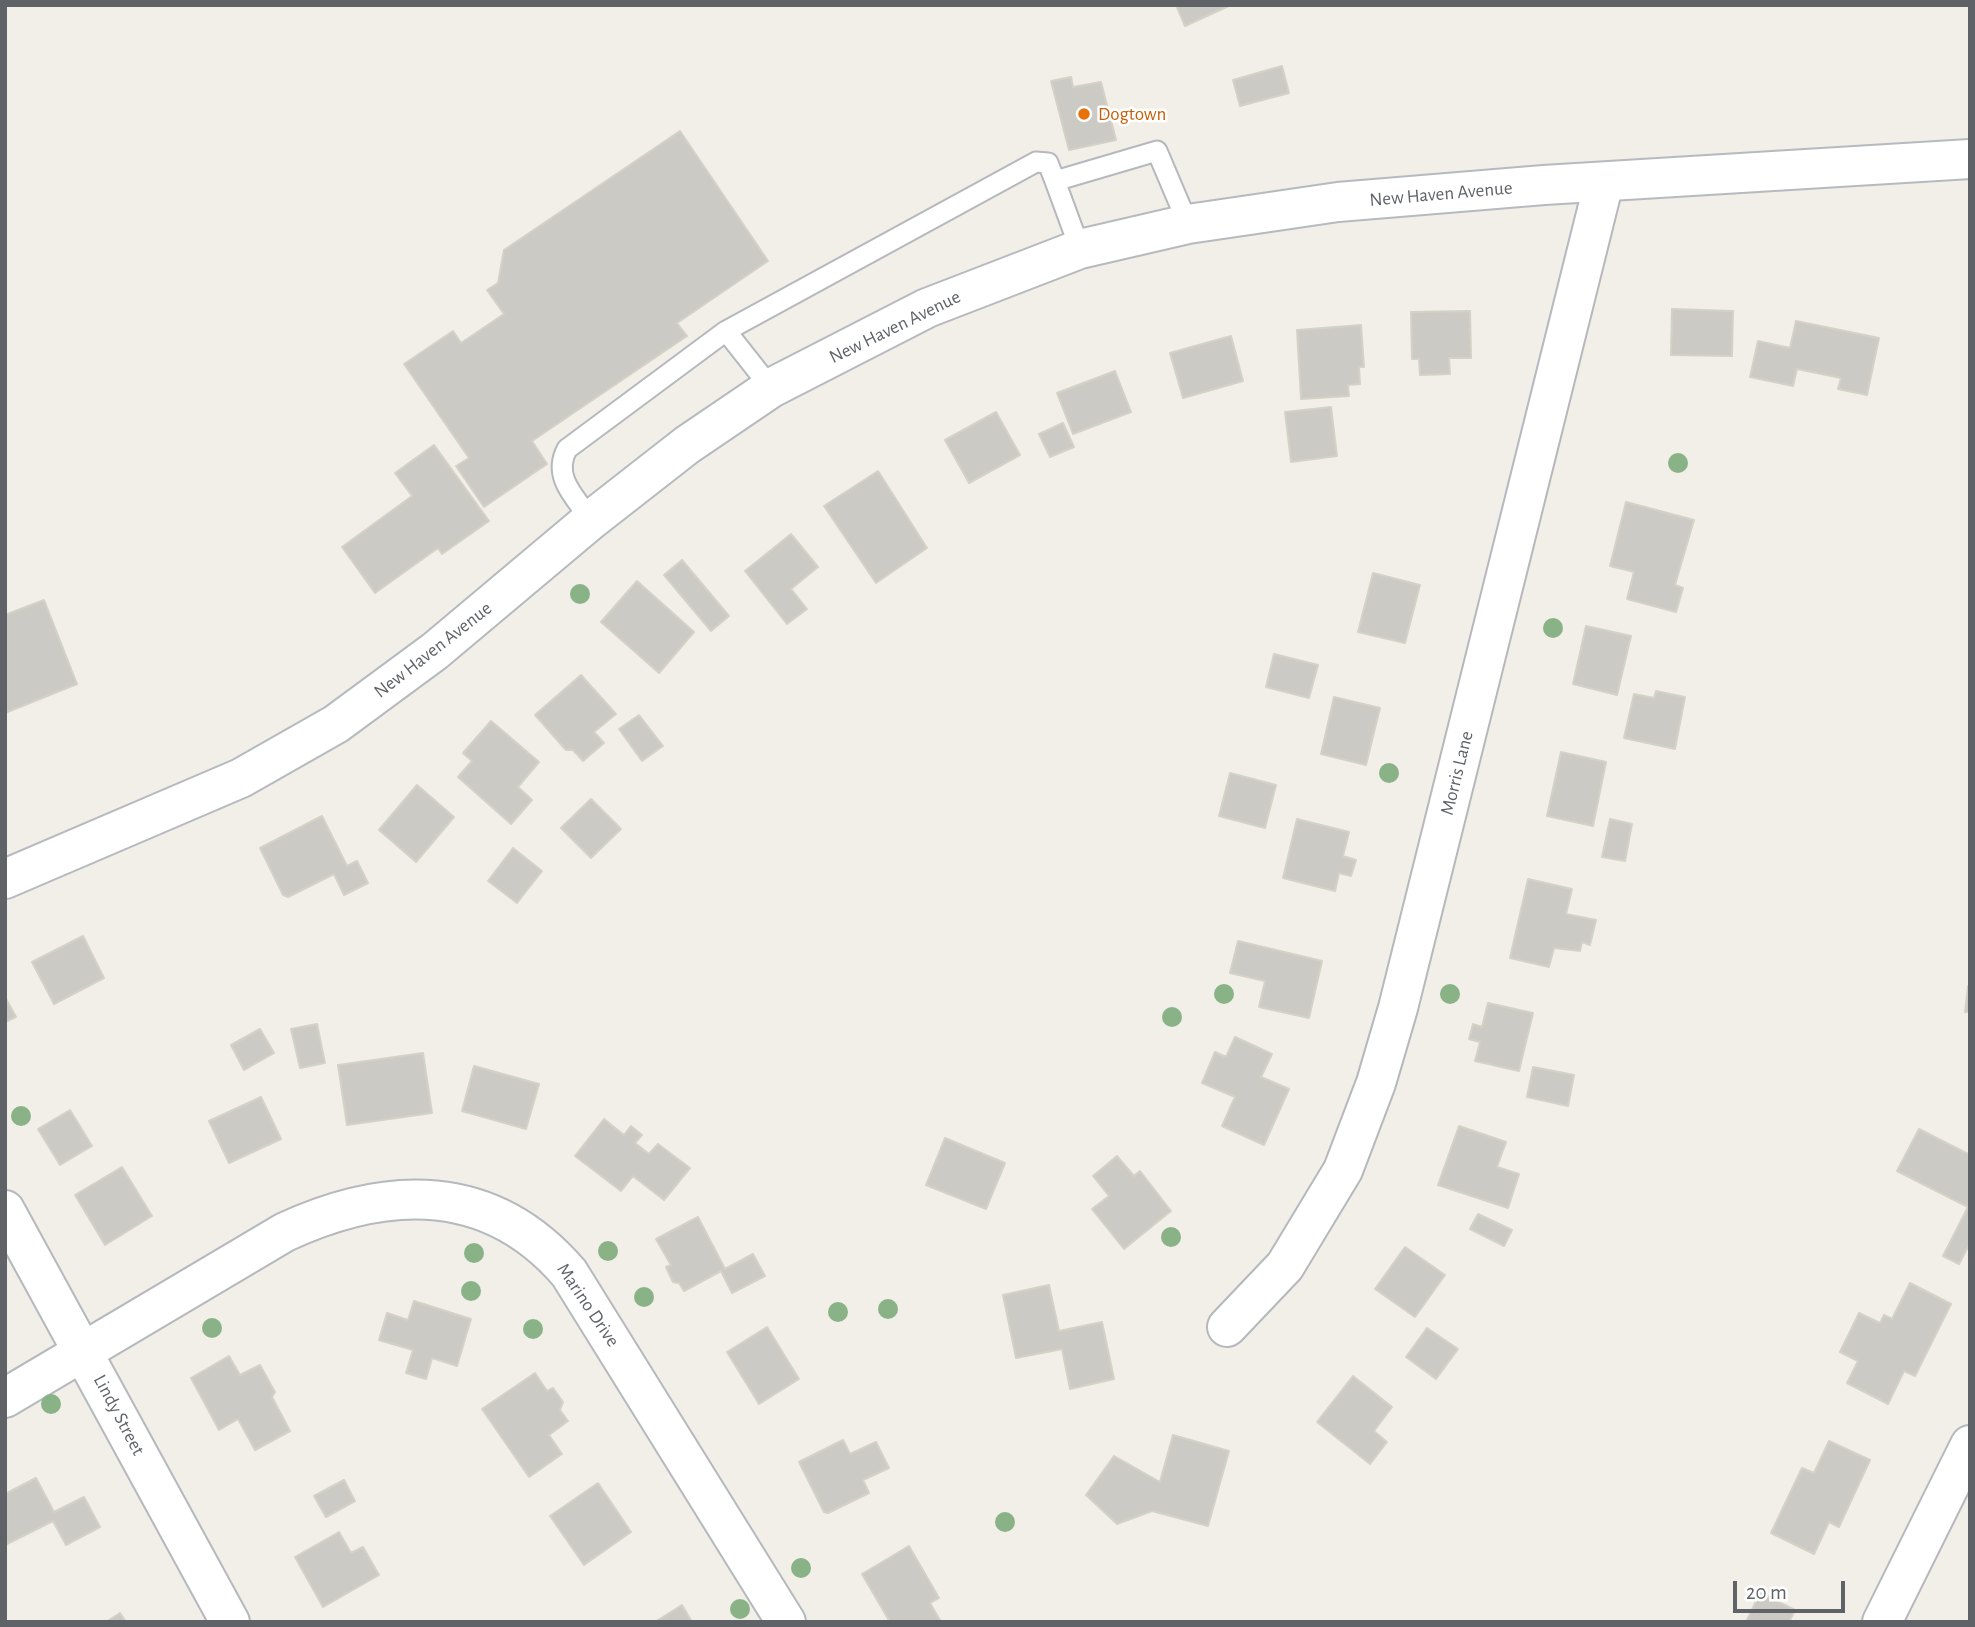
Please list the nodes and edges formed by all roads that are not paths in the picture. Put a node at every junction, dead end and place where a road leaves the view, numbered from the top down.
1 (1970, 159) edge
2 (1055, 181) junction
3 (1604, 181) junction
4 (1188, 224) junction
5 (1080, 248) junction
6 (726, 331) junction
7 (771, 388) junction
8 (591, 520) junction
9 (5, 879) edge
10 (5, 1210) edge
11 (1227, 1327) dead end
12 (85, 1352) junction
13 (5, 1398) edge
14 (1970, 1446) edge
15 (230, 1622) edge
16 (786, 1622) edge
17 (1882, 1622) edge

1 - 3 street, New Haven Avenue
2 - 4 lane
2 - 5 lane
2 - 6 lane
3 - 4 street, New Haven Avenue
3 - 11 street, Morris Lane
4 - 5 street, New Haven Avenue
5 - 7 street, New Haven Avenue
6 - 7 lane
6 - 8 lane
7 - 8 street, New Haven Avenue
8 - 9 street, New Haven Avenue
10 - 12 street, Lindy Street
12 - 13 street, Marino Drive
12 - 15 street, Lindy Street
12 - 16 street, Marino Drive
14 - 17 street

